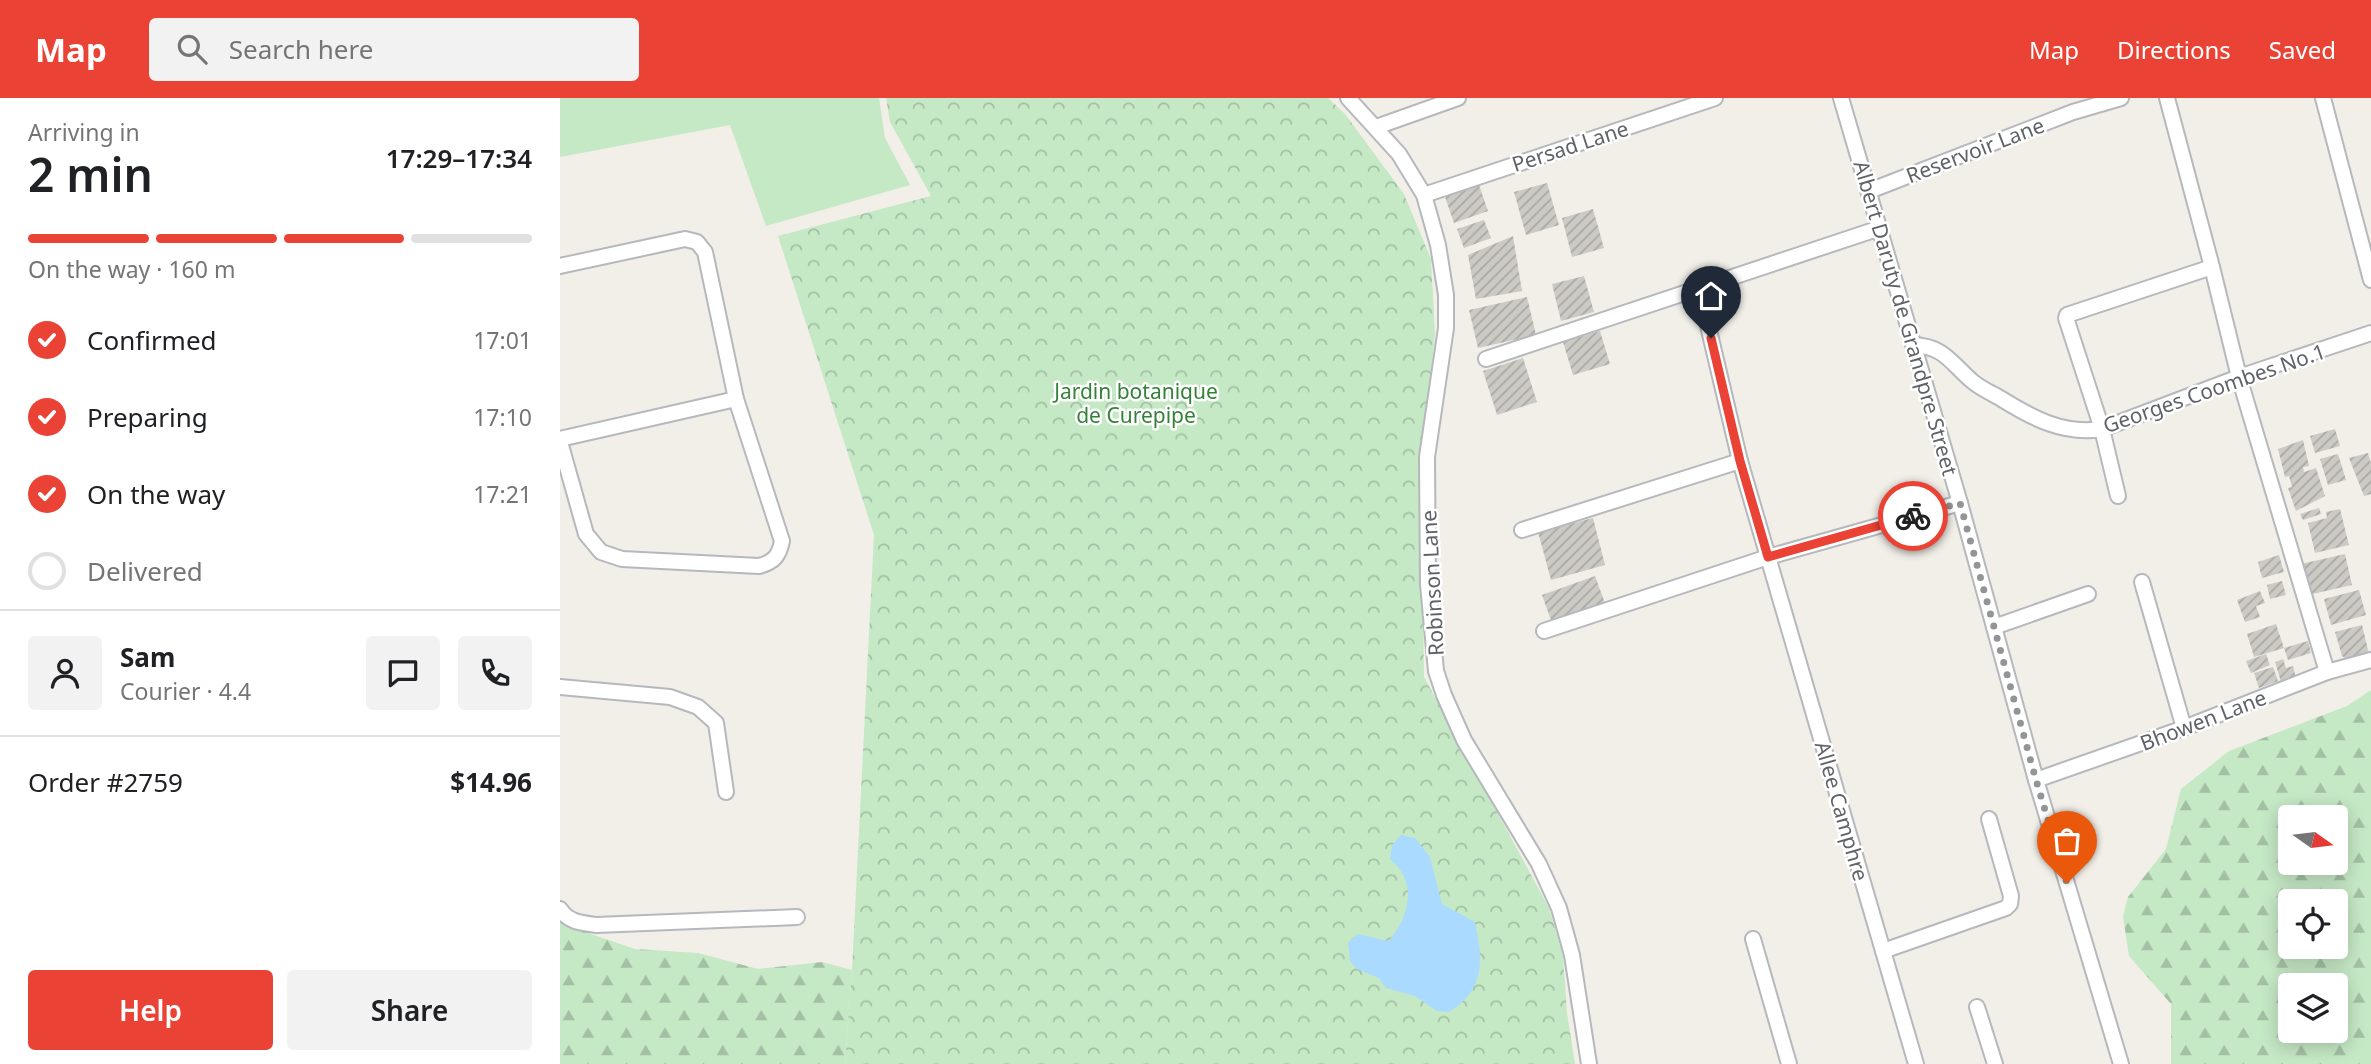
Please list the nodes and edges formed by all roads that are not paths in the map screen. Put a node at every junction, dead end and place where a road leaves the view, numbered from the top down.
1 (1348, 98) edge
2 (1458, 98) edge
3 (1715, 98) edge
4 (1841, 98) edge
5 (2121, 98) edge
6 (2167, 98) edge
7 (2323, 98) edge
8 (1376, 127) junction
9 (1869, 191) junction
10 (1424, 195) junction
11 (1880, 228) junction
12 (560, 266) edge
13 (2212, 267) junction
14 (2371, 280) edge
15 (1699, 288) junction
16 (2371, 333) edge
17 (1913, 345) junction
18 (1486, 359) dead end
19 (2239, 377) junction
20 (736, 399) junction
21 (2102, 429) junction
22 (560, 440) edge
23 (1740, 461) junction
24 (2118, 496) dead end
25 (1960, 503) junction
26 (1522, 530) dead end
27 (1768, 557) junction
28 (2142, 582) dead end
29 (2088, 594) dead end
30 (1994, 627) junction
31 (1544, 631) dead end
32 (2371, 660) edge
33 (2327, 672) junction
34 (560, 687) edge
35 (2184, 729) junction
36 (2036, 780) junction
37 (726, 792) dead end
38 (1989, 819) dead end
39 (560, 909) edge
40 (797, 917) dead end
41 (1753, 939) dead end
42 (1883, 951) junction
43 (1977, 1007) dead end
44 (1589, 1064) edge
45 (1789, 1064) edge
46 (1916, 1064) edge
47 (1995, 1064) edge
48 (2121, 1064) edge

1 - 8 street, Robinson Lane
2 - 8 street
3 - 10 street, Persad Lane
4 - 9 street, Albert Daruty de Grandpre Street
5 - 9 street, Reservoir Lane
6 - 13 street
7 - 14 street
8 - 10 street, Robinson Lane
9 - 11 street, Albert Daruty de Grandpre Street
10 - 44 street, Robinson Lane
11 - 15 street
11 - 17 street, Albert Daruty de Grandpre Street
12 - 20 street
13 - 19 street
13 - 21 street
15 - 18 street
15 - 23 street, Allee Camphre
16 - 19 street, Georges Coombes No.1
17 - 21 street, Georges Coombes No.1
17 - 25 street, Albert Daruty de Grandpre Street
19 - 21 street, Georges Coombes No.1
19 - 33 street
20 - 22 street
20 - 22 street
21 - 24 street
23 - 26 street
23 - 27 street, Allee Camphre
25 - 27 street
25 - 30 street, Albert Daruty de Grandpre Street
27 - 31 street
27 - 42 street, Allee Camphre
28 - 35 street
29 - 30 street
30 - 36 street, Albert Daruty de Grandpre Street
32 - 33 street, Bhowen Lane
33 - 35 street, Bhowen Lane
34 - 37 street
35 - 36 street, Bhowen Lane
36 - 48 street, Albert Daruty de Grandpre Street
38 - 42 street
39 - 40 street
41 - 45 street
42 - 46 street, Allee Camphre
43 - 47 street

